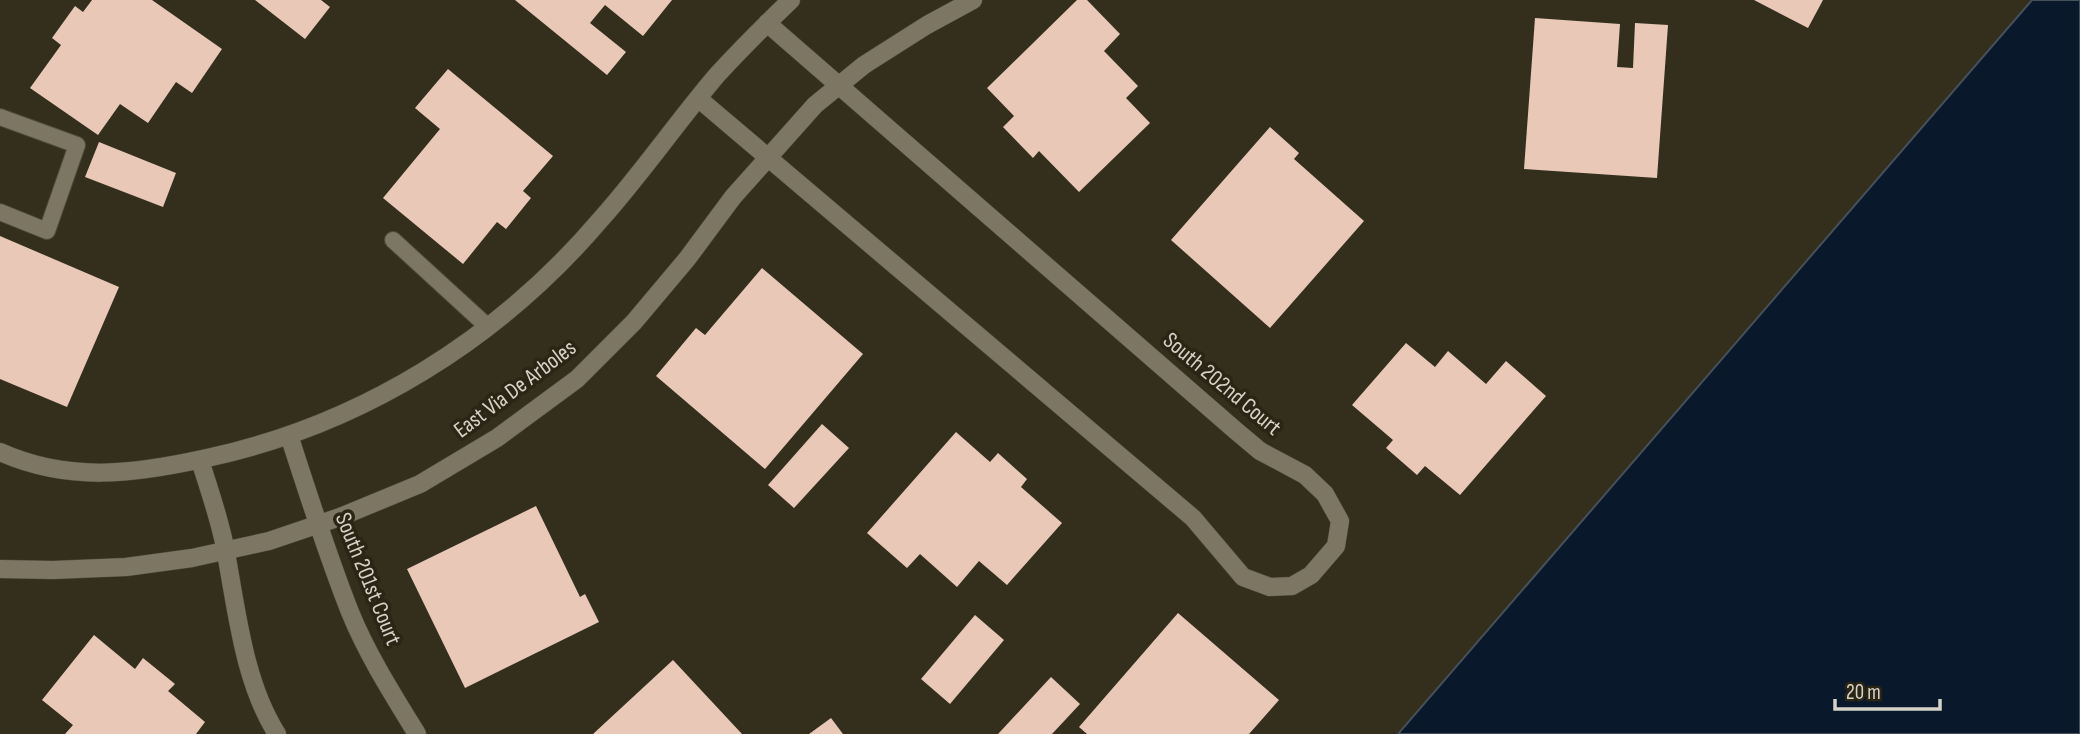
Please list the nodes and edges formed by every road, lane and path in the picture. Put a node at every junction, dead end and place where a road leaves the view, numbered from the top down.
1 (791, 0) edge
2 (973, 0) edge
3 (767, 23) junction
4 (838, 86) junction
5 (699, 99) junction
6 (0, 117) edge
7 (769, 158) junction
8 (0, 212) edge
9 (393, 240) dead end
10 (488, 327) junction
11 (289, 435) junction
12 (0, 452) edge
13 (200, 460) junction
14 (318, 524) junction
15 (226, 550) junction
16 (0, 569) edge
17 (277, 734) edge
18 (417, 734) edge

1 - 3 street
2 - 4 street, East Via De Arboles
3 - 4 street, South 202nd Court
3 - 5 street
4 - 7 street, East Via De Arboles
4 - 7 street, South 202nd Court
5 - 7 street, South 202nd Court
5 - 10 street
6 - 8 lane
7 - 14 street, East Via De Arboles
9 - 10 lane
10 - 11 street
11 - 13 street
11 - 14 street, South 201st Court
12 - 13 street
13 - 15 street
14 - 15 street, East Via De Arboles
14 - 18 street, South 201st Court
15 - 16 street, East Via De Arboles
15 - 17 street

